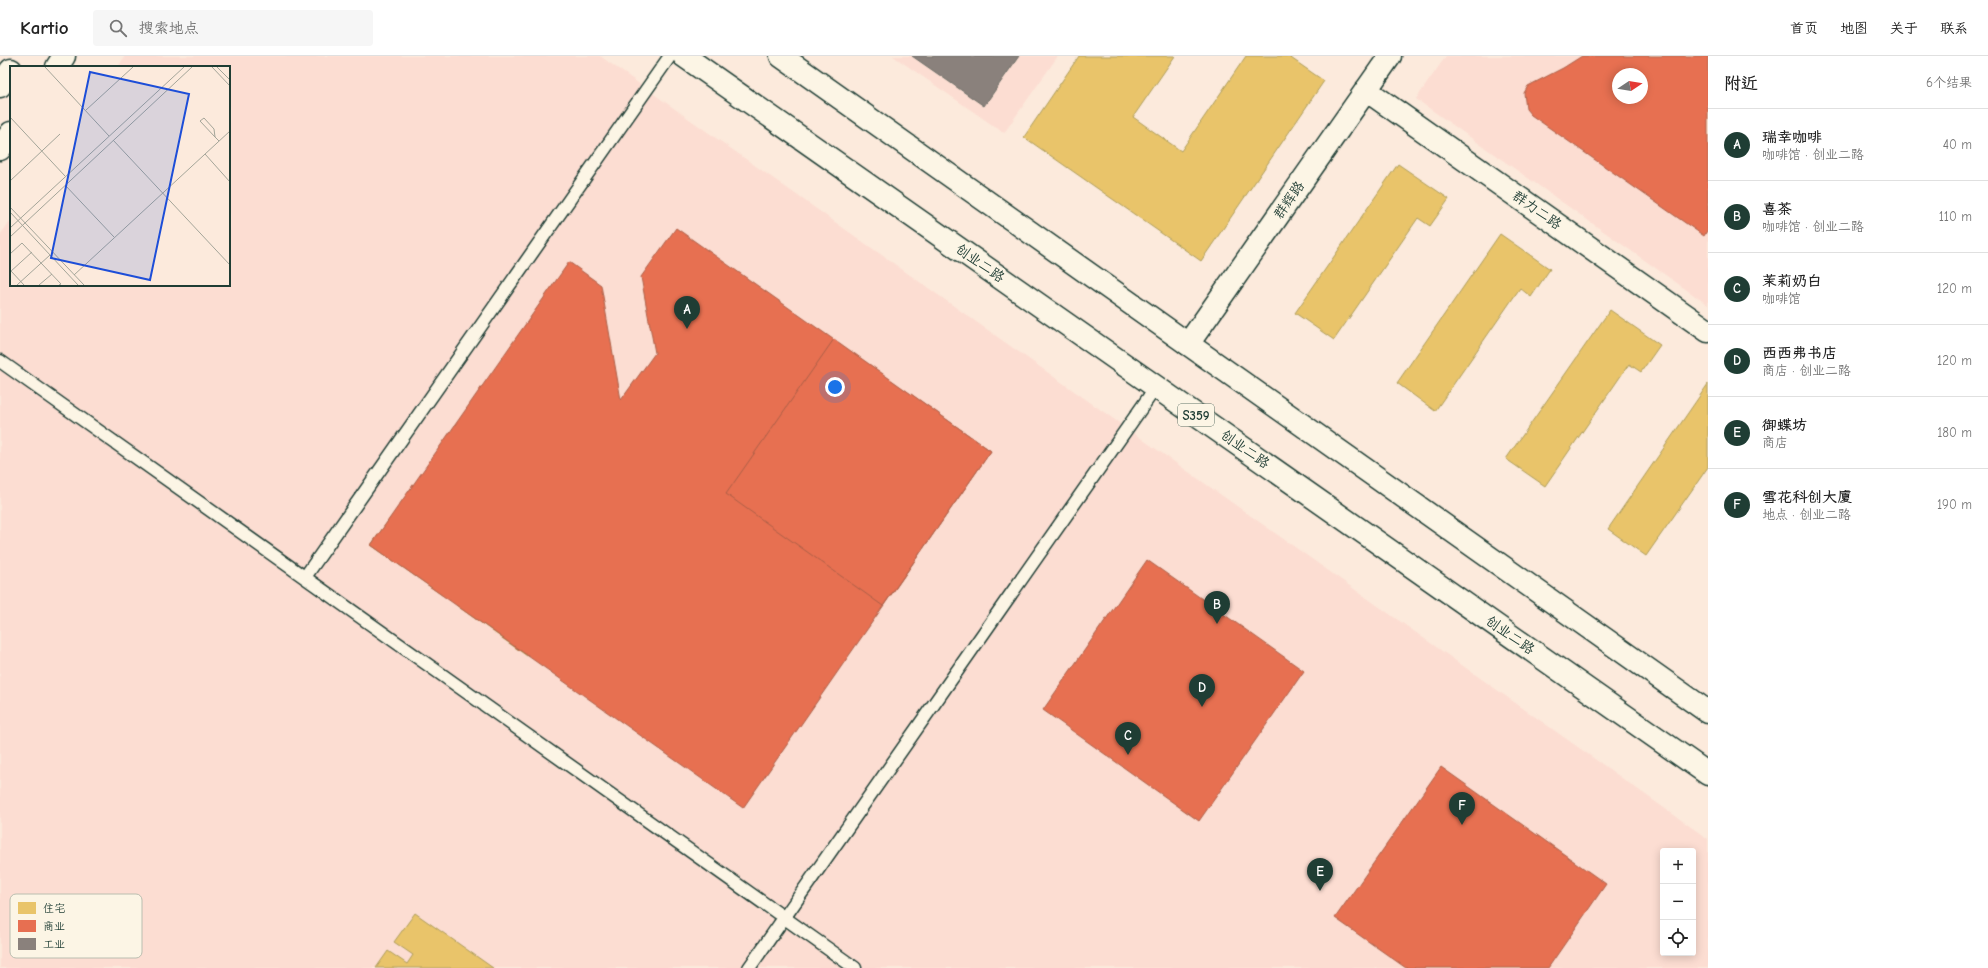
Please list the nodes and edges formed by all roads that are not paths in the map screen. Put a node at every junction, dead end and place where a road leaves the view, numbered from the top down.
1 (21, 56) edge
2 (64, 56) edge
3 (670, 56) edge
4 (684, 56) edge
5 (781, 56) edge
6 (1390, 56) edge
7 (14, 66) edge
8 (58, 66) edge
9 (10, 71) edge
10 (0, 86) edge
11 (1366, 90) junction
12 (10, 134) edge
13 (0, 149) edge
14 (1708, 331) edge
15 (1188, 344) junction
16 (0, 361) edge
17 (1156, 387) junction
18 (305, 577) junction
19 (1708, 712) edge
20 (1708, 774) edge
21 (784, 918) junction
22 (749, 968) edge
23 (855, 968) edge

1 - 7 main road
2 - 8 main road
3 - 18 lane
4 - 17 main road, 创业二路 / S359
5 - 15 main road
6 - 11 main road, 群辉路
9 - 10 main road
11 - 14 main road, 群力二路
11 - 15 main road, 群辉路
12 - 13 main road
15 - 19 main road
16 - 18 lane
17 - 20 main road, 创业二路 / S359
17 - 21 lane
18 - 21 lane
21 - 22 lane
21 - 23 lane

